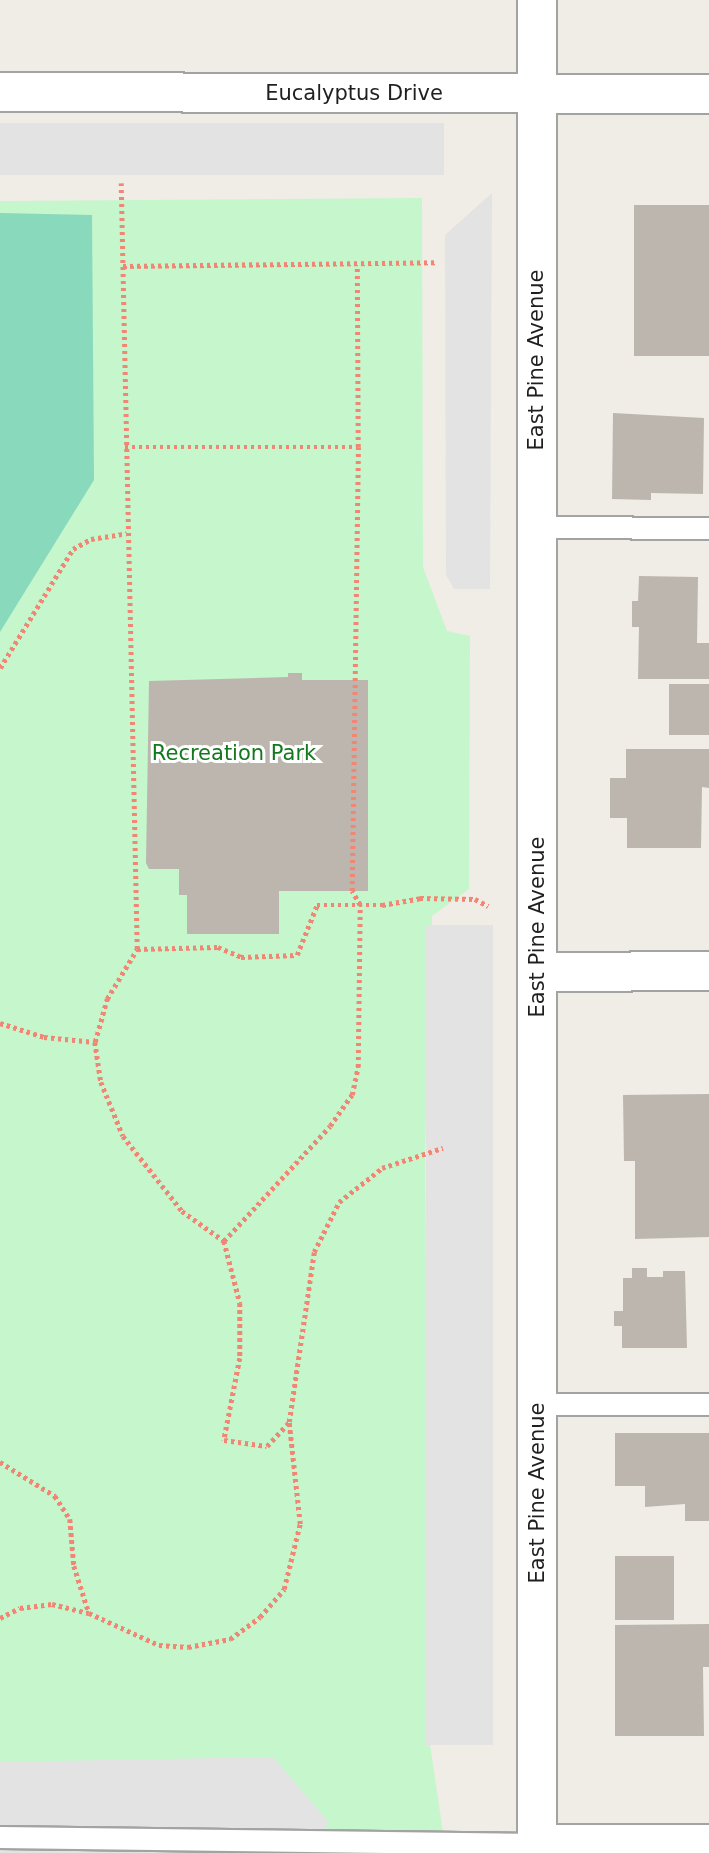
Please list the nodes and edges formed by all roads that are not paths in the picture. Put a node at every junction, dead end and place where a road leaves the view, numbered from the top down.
1 (537, 0) edge
2 (0, 92) edge
3 (537, 93) junction
4 (709, 94) edge
5 (535, 527) junction
6 (709, 528) edge
7 (709, 971) edge
8 (537, 972) junction
9 (536, 1404) junction
10 (709, 1404) edge
11 (0, 1837) edge
12 (709, 1844) edge
13 (537, 1849) edge

1 - 3 street, East Pine Avenue
2 - 3 street, Eucalyptus Drive
3 - 4 street, Eucalyptus Drive
3 - 5 street, East Pine Avenue
5 - 6 lane
5 - 8 street, East Pine Avenue
7 - 8 street
8 - 9 street, East Pine Avenue
9 - 10 lane
9 - 13 street, East Pine Avenue
11 - 13 lane
12 - 13 street

